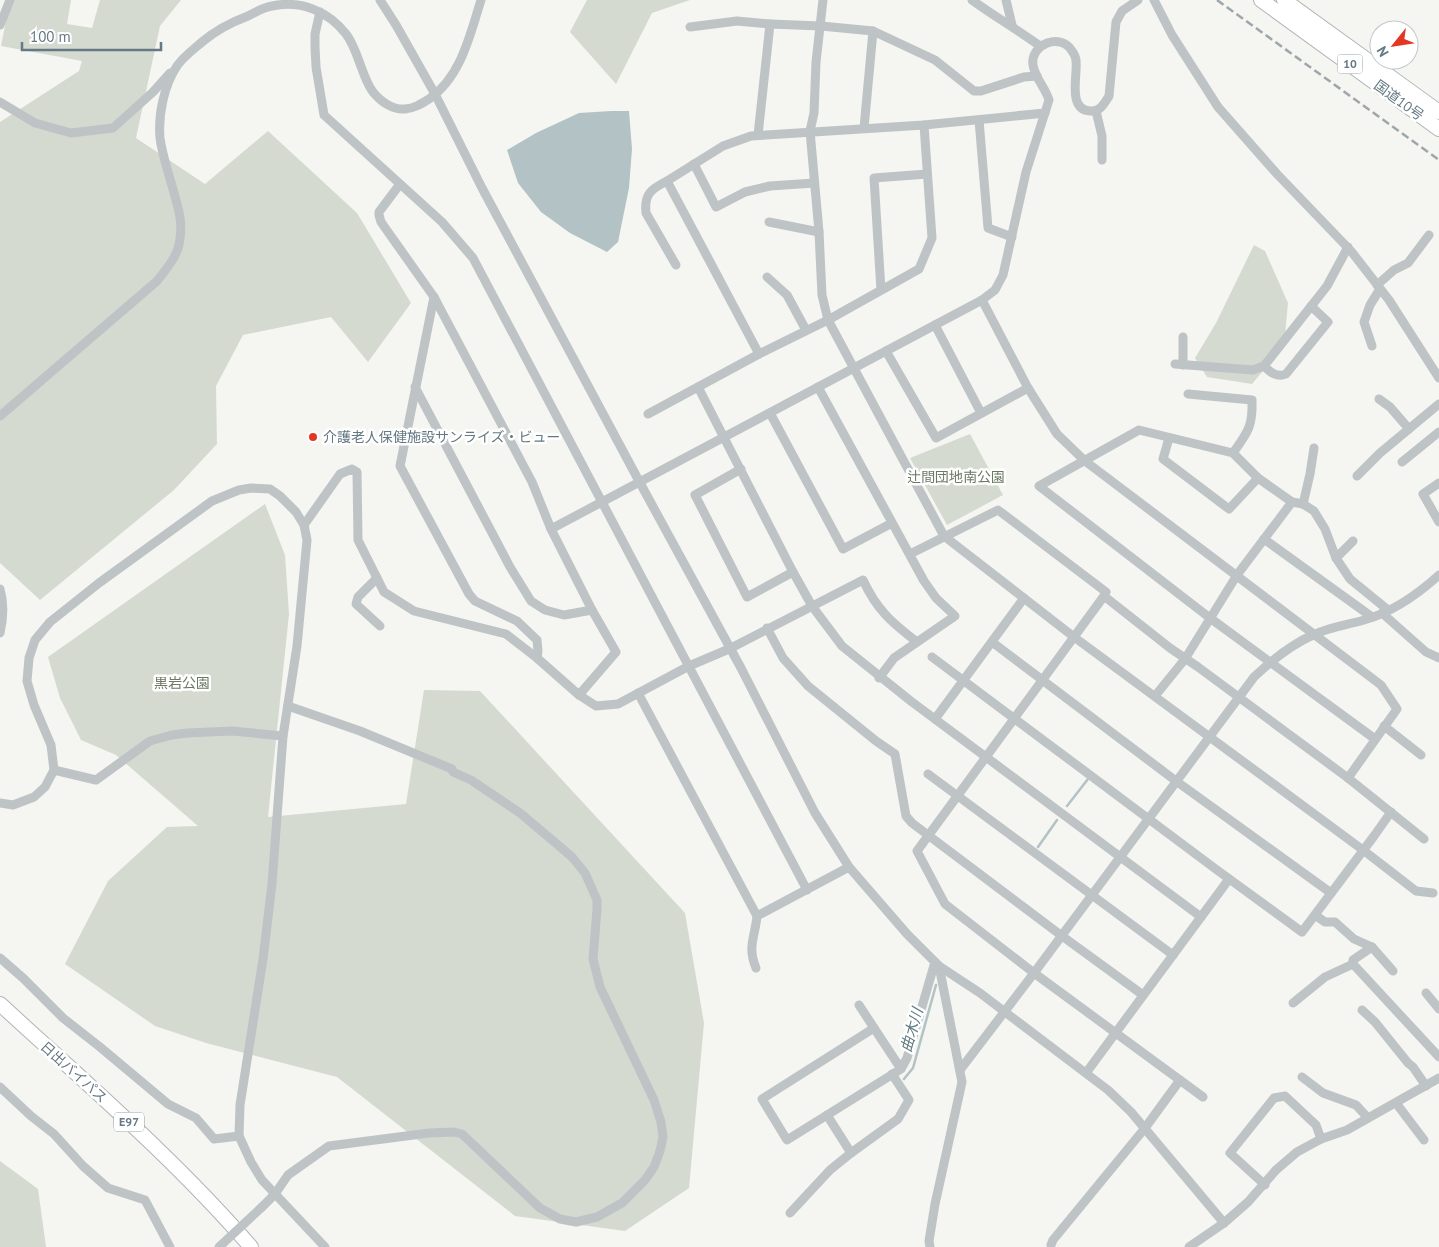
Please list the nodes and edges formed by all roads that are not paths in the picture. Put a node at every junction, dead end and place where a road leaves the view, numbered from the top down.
1 (10, 0) edge
2 (380, 0) edge
3 (480, 0) edge
4 (823, 0) edge
5 (972, 0) edge
6 (1006, 0) edge
7 (1138, 0) edge
8 (1154, 0) edge
9 (1261, 0) edge
10 (1284, 0) edge
11 (320, 12) junction
12 (770, 24) junction
13 (0, 25) edge
14 (1012, 25) junction
15 (821, 26) junction
16 (690, 27) dead end
17 (873, 30) junction
18 (1040, 46) junction
19 (178, 65) junction
20 (1037, 76) junction
21 (435, 94) junction
22 (0, 102) edge
23 (1096, 111) junction
24 (1439, 112) edge
25 (1045, 113) junction
26 (979, 120) junction
27 (924, 125) junction
28 (864, 128) junction
29 (1439, 129) edge
30 (810, 131) junction
31 (758, 135) junction
32 (1102, 160) dead end
33 (694, 164) junction
34 (927, 174) junction
35 (667, 181) junction
36 (814, 183) junction
37 (400, 184) junction
38 (769, 222) dead end
39 (819, 232) junction
40 (1429, 235) dead end
41 (1012, 237) junction
42 (1348, 247) junction
43 (676, 266) dead end
44 (767, 277) dead end
45 (1379, 287) junction
46 (881, 290) junction
47 (434, 297) junction
48 (982, 300) junction
49 (1311, 306) junction
50 (828, 320) junction
51 (935, 325) junction
52 (806, 330) junction
53 (1183, 337) dead end
54 (1372, 346) dead end
55 (886, 351) junction
56 (759, 354) junction
57 (1264, 366) junction
58 (853, 369) junction
59 (1439, 378) edge
60 (415, 387) junction
61 (698, 387) junction
62 (818, 387) junction
63 (1028, 388) junction
64 (1188, 394) dead end
65 (1379, 399) dead end
66 (1439, 404) edge
67 (770, 413) junction
68 (981, 413) junction
69 (648, 414) dead end
70 (0, 416) edge
71 (1409, 429) junction
72 (1439, 432) edge
73 (724, 437) junction
74 (1169, 438) junction
75 (1314, 448) dead end
76 (1233, 453) junction
77 (1084, 461) junction
78 (1402, 462) dead end
79 (741, 468) junction
80 (1357, 476) dead end
81 (1258, 478) junction
82 (638, 481) junction
83 (1439, 483) edge
84 (600, 502) junction
85 (1292, 502) junction
86 (1303, 504) junction
87 (1439, 522) edge
88 (892, 523) junction
89 (304, 525) junction
90 (551, 529) junction
91 (944, 536) junction
92 (1264, 539) junction
93 (1353, 540) dead end
94 (910, 554) junction
95 (1336, 558) junction
96 (793, 572) junction
97 (1237, 575) junction
98 (378, 578) junction
99 (1438, 578) edge
100 (0, 589) edge
101 (1104, 596) junction
102 (1024, 598) junction
103 (812, 606) junction
104 (592, 610) junction
105 (1385, 612) junction
106 (1372, 617) junction
107 (1210, 618) junction
108 (380, 626) dead end
109 (767, 628) junction
110 (0, 633) edge
111 (1314, 634) junction
112 (1074, 637) junction
113 (917, 642) junction
114 (992, 642) junction
115 (729, 649) junction
116 (932, 656) dead end
117 (536, 658) junction
118 (1185, 658) junction
119 (1439, 658) edge
120 (1270, 662) junction
121 (689, 666) junction
122 (879, 678) junction
123 (963, 680) junction
124 (1042, 680) junction
125 (638, 693) junction
126 (579, 696) junction
127 (1155, 696) junction
128 (1238, 697) junction
129 (288, 706) junction
130 (1014, 718) junction
131 (934, 719) junction
132 (1384, 726) junction
133 (283, 736) junction
134 (1210, 737) junction
135 (1376, 739) junction
136 (1421, 755) dead end
137 (986, 756) junction
138 (54, 770) junction
139 (928, 774) dead end
140 (1348, 778) junction
141 (1176, 781) junction
142 (957, 795) junction
143 (0, 803) edge
144 (1391, 812) junction
145 (1148, 819) junction
146 (928, 835) junction
147 (1424, 839) dead end
148 (1363, 850) junction
149 (1120, 857) junction
150 (849, 867) junction
151 (1229, 879) junction
152 (807, 890) junction
153 (1331, 893) junction
154 (1433, 893) dead end
155 (1091, 896) junction
156 (1315, 914) junction
157 (757, 916) junction
158 (1201, 916) junction
159 (1062, 936) junction
160 (1372, 947) junction
161 (1173, 955) junction
162 (0, 958) edge
163 (937, 964) junction
164 (1353, 964) junction
165 (756, 968) dead end
166 (1394, 971) dead end
167 (1034, 973) junction
168 (1426, 993) dead end
169 (1143, 995) junction
170 (1293, 1003) dead end
171 (0, 1004) edge
172 (858, 1005) dead end
173 (1439, 1009) edge
174 (1362, 1010) dead end
175 (1004, 1012) junction
176 (874, 1028) junction
177 (1116, 1033) junction
178 (1439, 1057) edge
179 (901, 1069) junction
180 (960, 1070) junction
181 (1086, 1073) junction
182 (892, 1074) junction
183 (1302, 1077) dead end
184 (1439, 1078) edge
185 (1180, 1080) junction
186 (1426, 1086) junction
187 (0, 1087) edge
188 (1204, 1097) dead end
189 (1396, 1103) junction
190 (828, 1115) junction
191 (1368, 1118) junction
192 (1145, 1128) junction
193 (240, 1136) junction
194 (1321, 1139) junction
195 (1424, 1140) dead end
196 (851, 1153) junction
197 (1264, 1185) junction
198 (275, 1194) junction
199 (790, 1213) dead end
200 (1224, 1223) junction
201 (1051, 1245) dead end
202 (170, 1247) edge
203 (219, 1247) edge
204 (251, 1247) edge
205 (325, 1247) edge
206 (930, 1247) edge
207 (1190, 1247) edge

1 - 13 street
2 - 21 street
3 - 21 street
4 - 15 street
5 - 14 street
6 - 14 street
7 - 23 street
8 - 42 street
9 - 29 highway, 国道10号 / 10
10 - 24 highway, 国道10号 / 10
11 - 19 street
11 - 21 street
11 - 37 street
12 - 15 street
12 - 16 street
12 - 31 street
14 - 18 street
15 - 17 street
15 - 30 street
17 - 20 street
17 - 28 street
18 - 20 street
18 - 23 street
19 - 22 street
19 - 70 street
20 - 25 street
21 - 82 street
23 - 32 street
25 - 26 street
25 - 41 street
26 - 27 street
26 - 41 street
27 - 28 street
27 - 34 street
28 - 30 street
30 - 31 street
30 - 36 street
31 - 33 street
33 - 35 street
33 - 36 street
34 - 46 street
34 - 46 street
35 - 43 street
35 - 56 street
36 - 39 street
37 - 47 street
37 - 84 street
38 - 39 street
39 - 50 street
40 - 45 street
41 - 48 street
42 - 45 street
42 - 49 street
44 - 52 street
45 - 54 street
45 - 59 street
46 - 50 street
47 - 60 street
47 - 90 street
48 - 51 street
48 - 63 street
49 - 57 street
49 - 57 street
50 - 52 street
50 - 58 street
51 - 55 street
51 - 68 street
52 - 56 street
53 - 57 street
55 - 58 street
55 - 68 street
56 - 61 street
58 - 62 street
58 - 91 street
60 - 104 street
60 - 117 street
61 - 69 street
61 - 73 street
62 - 67 street
62 - 88 street
63 - 68 street
63 - 77 street
64 - 76 street
65 - 71 street
66 - 71 street
67 - 73 street
67 - 88 street
71 - 80 street
72 - 78 street
73 - 79 street
73 - 82 street
74 - 76 street
74 - 77 street
74 - 81 street
75 - 86 street
76 - 81 street
77 - 97 street
77 - 107 street
79 - 96 street
79 - 96 street
81 - 85 street
82 - 84 street
82 - 115 street
83 - 87 street
84 - 90 street
84 - 121 street
85 - 86 street
85 - 92 street
86 - 95 street
88 - 94 street
89 - 98 street
89 - 129 street
89 - 138 street
90 - 104 street
91 - 94 street
91 - 101 street
91 - 102 street
92 - 97 street
92 - 106 street
93 - 95 street
94 - 113 street
95 - 105 street
96 - 103 street
97 - 107 street
97 - 111 street
98 - 108 street
98 - 117 street
99 - 105 street
100 - 110 street
101 - 112 street
101 - 118 street
102 - 112 street
102 - 114 street
103 - 109 street
103 - 113 street
103 - 122 street
104 - 126 street
105 - 106 street
105 - 119 street
106 - 111 street
107 - 118 street
107 - 120 street
109 - 115 street
109 - 146 street
111 - 120 street
111 - 132 street
112 - 124 street
112 - 127 street
113 - 122 street
114 - 123 street
114 - 124 street
115 - 121 street
115 - 150 street
116 - 123 street
117 - 126 street
118 - 127 street
118 - 128 street
120 - 128 street
120 - 135 street
121 - 125 street
121 - 152 street
122 - 131 street
123 - 130 street
123 - 131 street
124 - 130 street
124 - 141 street
125 - 126 street
125 - 157 street
127 - 134 street
128 - 134 street
128 - 140 street
129 - 133 street
129 - 198 street
130 - 137 street
130 - 145 street
131 - 137 street
132 - 135 street
132 - 136 street
133 - 138 street
133 - 193 street
134 - 141 street
134 - 148 street
135 - 140 street
137 - 142 street
137 - 149 street
138 - 143 street
139 - 142 street
140 - 144 street
141 - 145 street
141 - 153 street
142 - 146 street
142 - 155 street
144 - 147 street
144 - 148 street
145 - 149 street
145 - 151 street
146 - 159 street
146 - 167 street
148 - 153 street
148 - 154 street
149 - 155 street
149 - 158 street
150 - 152 street
150 - 163 street
151 - 156 street
151 - 158 street
152 - 157 street
153 - 156 street
155 - 159 street
155 - 161 street
156 - 160 street
157 - 165 street
158 - 161 street
159 - 167 street
159 - 169 street
160 - 164 street
160 - 166 street
161 - 169 street
162 - 193 street
163 - 175 street
163 - 179 street
163 - 180 street
164 - 170 street
164 - 178 street
167 - 175 street
167 - 177 street
168 - 173 street
169 - 177 street
171 - 204 highway, 日出バイパス / E97
172 - 176 street
174 - 186 street
175 - 180 street
175 - 181 street
176 - 179 street
176 - 190 street
177 - 181 street
177 - 185 street
179 - 182 street
180 - 206 street
181 - 192 street
182 - 190 street
182 - 196 street
183 - 191 street
184 - 186 street
185 - 188 street
185 - 192 street
186 - 189 street
187 - 202 street
189 - 191 street
189 - 195 street
190 - 196 street
191 - 194 street
192 - 200 street
192 - 201 street
193 - 198 street
194 - 197 street
194 - 197 street
196 - 199 street
197 - 200 street
198 - 203 street, bridge
198 - 205 street
200 - 207 street

